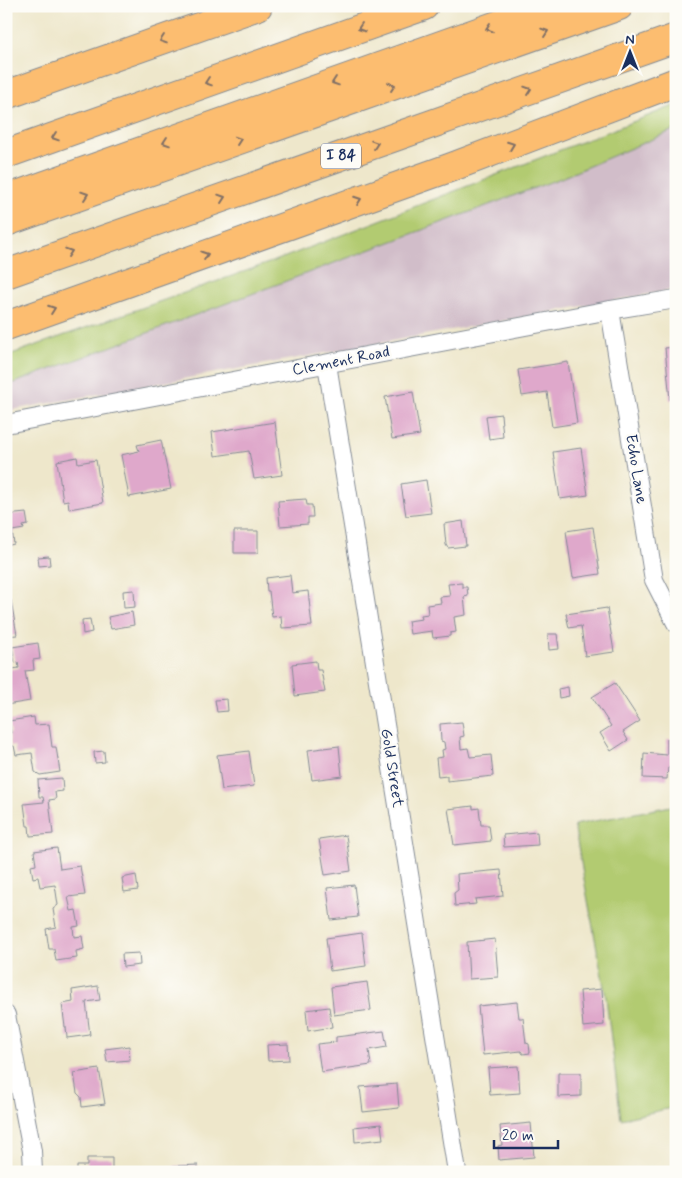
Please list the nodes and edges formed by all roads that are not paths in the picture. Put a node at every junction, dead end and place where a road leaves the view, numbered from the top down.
1 (258, 6) edge
2 (424, 6) edge
3 (551, 6) edge
4 (619, 6) edge
5 (676, 38) edge
6 (676, 82) edge
7 (6, 95) edge
8 (6, 154) edge
9 (6, 199) edge
10 (6, 222) edge
11 (6, 274) edge
12 (676, 299) edge
13 (610, 310) junction
14 (6, 326) edge
15 (327, 364) junction
16 (6, 424) edge
17 (676, 623) edge
18 (6, 1015) edge
19 (33, 1172) edge
20 (457, 1172) edge

1 -> 7 highway
2 -> 8 highway
3 -> 9 highway
10 -> 4 highway
11 -> 5 highway, I 84
14 -> 6 highway
12 - 13 street, Clement Road
13 - 15 street, Clement Road
13 - 17 street, Echo Lane
15 - 16 street, Clement Road
15 - 20 street, Gold Street
18 - 19 street

